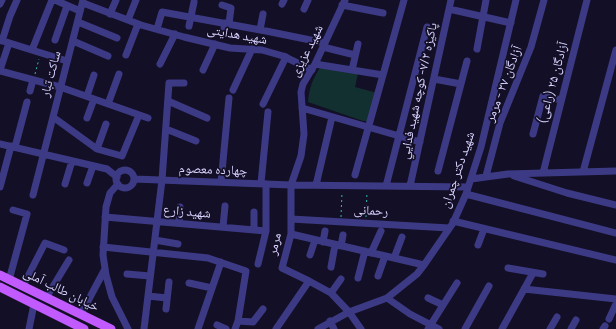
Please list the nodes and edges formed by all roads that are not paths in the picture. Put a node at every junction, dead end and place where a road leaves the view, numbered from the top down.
1 (2, 0) edge
2 (17, 0) edge
3 (56, 0) edge
4 (116, 0) edge
5 (136, 0) edge
6 (308, 0) edge
7 (404, 0) edge
8 (451, 0) edge
9 (486, 0) edge
10 (516, 0) edge
11 (544, 0) edge
12 (587, 0) edge
13 (83, 2) edge
14 (194, 2) dead end
15 (344, 2) edge
16 (0, 4) edge
17 (222, 5) dead end
18 (67, 6) junction
19 (304, 9) dead end
20 (449, 9) junction
21 (80, 11) junction
22 (383, 13) dead end
23 (110, 14) junction
24 (264, 14) dead end
25 (483, 16) junction
26 (191, 17) junction
27 (128, 20) junction
28 (78, 22) junction
29 (227, 23) junction
30 (511, 23) junction
31 (138, 24) junction
32 (189, 26) dead end
33 (427, 27) dead end
34 (157, 29) junction
35 (260, 30) junction
36 (175, 34) junction
37 (222, 34) dead end
38 (117, 38) dead end
39 (55, 40) dead end
40 (73, 40) junction
41 (4, 41) edge
42 (215, 44) junction
43 (358, 44) dead end
44 (324, 45) junction
45 (252, 49) junction
46 (477, 49) dead end
47 (32, 50) junction
48 (616, 50) edge
49 (126, 55) dead end
50 (355, 55) junction
51 (108, 56) dead end
52 (286, 57) junction
53 (67, 61) junction
54 (467, 61) dead end
55 (160, 64) dead end
56 (314, 67) junction
57 (0, 70) edge
58 (203, 70) dead end
59 (352, 70) junction
60 (119, 74) dead end
61 (94, 75) dead end
62 (383, 75) junction
63 (434, 79) junction
64 (33, 80) junction
65 (184, 83) dead end
66 (461, 84) junction
67 (60, 87) junction
68 (233, 90) dead end
69 (30, 91) dead end
70 (87, 96) junction
71 (229, 98) dead end
72 (94, 99) junction
73 (561, 100) junction
74 (168, 101) junction
75 (27, 102) dead end
76 (108, 104) junction
77 (263, 104) dead end
78 (302, 108) junction
79 (268, 112) dead end
80 (139, 115) junction
81 (53, 117) junction
82 (332, 117) junction
83 (87, 118) dead end
84 (148, 118) dead end
85 (207, 118) dead end
86 (106, 124) dead end
87 (368, 127) junction
88 (166, 129) junction
89 (533, 134) dead end
90 (400, 136) junction
91 (196, 141) dead end
92 (420, 142) junction
93 (0, 144) edge
94 (13, 147) junction
95 (97, 149) junction
96 (43, 154) junction
97 (72, 161) junction
98 (93, 166) junction
99 (438, 171) dead end
100 (616, 171) edge
101 (583, 172) junction
102 (543, 173) junction
103 (508, 174) junction
104 (355, 175) dead end
105 (486, 176) junction
106 (134, 179) junction
107 (471, 179) junction
108 (162, 180) junction
109 (118, 181) junction
110 (221, 182) junction
111 (87, 183) dead end
112 (65, 184) dead end
113 (263, 184) junction
114 (292, 184) junction
115 (316, 185) junction
116 (386, 186) junction
117 (410, 186) junction
118 (0, 187) edge
119 (467, 190) junction
120 (33, 195) dead end
121 (616, 205) edge
122 (225, 206) dead end
123 (180, 207) dead end
124 (13, 210) dead end
125 (254, 212) dead end
126 (105, 217) junction
127 (291, 219) junction
128 (157, 221) junction
129 (453, 221) junction
130 (179, 223) junction
131 (223, 227) junction
132 (449, 228) junction
133 (484, 229) junction
134 (254, 230) junction
135 (266, 231) junction
136 (325, 231) dead end
137 (381, 231) dead end
138 (616, 233) edge
139 (291, 234) junction
140 (343, 235) dead end
141 (402, 237) dead end
142 (155, 240) junction
143 (315, 240) junction
144 (323, 242) junction
145 (178, 244) dead end
146 (338, 245) junction
147 (478, 245) dead end
148 (103, 248) junction
149 (64, 250) dead end
150 (368, 252) junction
151 (153, 253) junction
152 (310, 255) dead end
153 (385, 256) junction
154 (394, 258) junction
155 (69, 260) dead end
156 (616, 260) edge
157 (221, 262) junction
158 (258, 264) dead end
159 (424, 265) junction
160 (330, 267) dead end
161 (508, 268) dead end
162 (105, 269) junction
163 (533, 273) junction
164 (127, 274) dead end
165 (543, 274) dead end
166 (0, 275) edge
167 (150, 276) junction
168 (378, 276) dead end
169 (358, 278) dead end
170 (341, 279) dead end
171 (9, 280) junction
172 (309, 281) junction
173 (169, 282) dead end
174 (189, 283) dead end
175 (457, 283) dead end
176 (23, 286) junction
177 (489, 286) dead end
178 (0, 288) edge
179 (212, 288) junction
180 (524, 289) junction
181 (331, 293) junction
182 (148, 296) junction
183 (46, 298) junction
184 (167, 298) junction
185 (387, 298) junction
186 (428, 298) dead end
187 (616, 299) edge
188 (34, 304) junction
189 (616, 304) edge
190 (443, 305) junction
191 (166, 309) dead end
192 (263, 309) dead end
193 (349, 312) junction
194 (81, 314) junction
195 (557, 317) dead end
196 (576, 320) dead end
197 (238, 321) junction
198 (330, 322) junction
199 (606, 324) edge
200 (217, 325) dead end
201 (429, 327) edge
202 (29, 329) edge
203 (84, 329) edge
204 (111, 329) edge
205 (128, 329) edge
206 (144, 329) edge
207 (198, 329) edge
208 (226, 329) edge
209 (235, 329) edge
210 (276, 329) edge
211 (318, 329) edge
212 (334, 329) edge
213 (361, 329) edge
214 (439, 329) edge
215 (465, 329) edge
216 (502, 329) edge
217 (550, 329) edge
218 (571, 329) edge

1 - 16 street
2 - 41 street
3 - 18 street
3 - 47 street
4 - 23 street
5 - 27 street
6 - 19 street
7 - 62 street
8 - 20 street, پاکیزه ۷/۲- كوچه شهيد فدايي
9 - 25 street
10 - 30 street, شهید دکتر چمران
11 - 105 street, آزادگان ۲۷ - مرمر
12 - 73 street, آزادگان ۲۵ (راعی)
13 - 21 street, ساکت تبار
13 - 23 street, شهید هدایتی
14 - 26 street
15 - 22 street
15 - 44 street, شهید عزیزی
17 - 29 street
18 - 21 street
18 - 39 street
20 - 25 street
20 - 63 street, پاکیزه ۷/۲- كوچه شهيد فدايي
21 - 28 street, ساکت تبار
23 - 27 street, شهید هدایتی
24 - 35 street
25 - 30 street
25 - 46 street
26 - 29 street
26 - 32 street
26 - 34 street
27 - 31 street, شهید هدایتی
28 - 38 street
28 - 40 street, ساکت تبار
29 - 35 street
29 - 37 street
30 - 107 street, شهید دکتر چمران
31 - 34 street, شهید هدایتی
31 - 49 street
33 - 90 street
34 - 36 street, شهید هدایتی
35 - 44 street
36 - 42 street, شهید هدایتی
36 - 55 street
40 - 51 street
40 - 53 street, ساکت تبار
41 - 47 street
41 - 57 street
42 - 45 street, شهید هدایتی
42 - 58 street
43 - 50 street
44 - 50 street
44 - 56 street, شهید عزیزی
45 - 52 street, شهید هدایتی
45 - 68 street
47 - 53 street
48 - 101 street
50 - 59 street
52 - 56 street, شهید هدایتی
52 - 77 street
53 - 67 street, ساکت تبار
54 - 66 street
56 - 59 street, شهید هدایتی
56 - 78 street, شهید عزیزی
57 - 64 street
59 - 62 street, شهید هدایتی
60 - 76 street
61 - 70 street
62 - 87 street
63 - 66 street
63 - 92 street, پاکیزه ۷/۲- كوچه شهيد فدايي
64 - 67 street
64 - 69 street
65 - 74 street
66 - 99 street
67 - 70 street
67 - 81 street, ساکت تبار
70 - 72 street
71 - 110 street
72 - 76 street
72 - 83 street
73 - 89 street
73 - 102 street, آزادگان ۲۵ (راعی)
74 - 85 street
74 - 88 street
75 - 94 street
76 - 80 street
78 - 82 street
78 - 114 street, شهید عزیزی
79 - 113 street
80 - 84 street
80 - 95 street
81 - 95 street
81 - 96 street, ساکت تبار
82 - 87 street
82 - 115 street
86 - 95 street
87 - 90 street
87 - 104 street
88 - 91 street
88 - 108 street
90 - 92 street
90 - 116 street
92 - 117 street, پاکیزه ۷/۲- كوچه شهيد فدايي
93 - 94 street
94 - 96 street
94 - 118 street
96 - 97 street
96 - 120 street, ساکت تبار
97 - 98 street
97 - 112 street
98 - 109 street
98 - 111 street
100 - 101 street
101 - 102 street
102 - 103 street
103 - 105 street
103 - 121 street
105 - 107 street
106 - 108 street, چهارده معصوم
106 - 109 street
106 - 109 street
107 - 119 street, شهید دکتر چمران
108 - 110 street, چهارده معصوم
108 - 128 street
109 - 126 street
110 - 113 street, چهارده معصوم
113 - 114 street, چهارده معصوم
113 - 135 street
114 - 115 street, چهارده معصوم
114 - 127 street, مرمر
115 - 116 street, چهارده معصوم
116 - 117 street, چهارده معصوم
117 - 119 street, چهارده معصوم
119 - 129 street, شهید دکتر چمران
119 - 138 street, چهارده معصوم
122 - 131 street
123 - 130 street
124 - 171 street
125 - 134 street
126 - 128 street, شهید زارع
126 - 148 street
127 - 132 street, رحمانی
127 - 139 street, مرمر
128 - 130 street, شهید زارع
128 - 142 street
129 - 132 street, شهید دکتر چمران
129 - 133 street
130 - 131 street, شهید زارع
131 - 134 street, شهید زارع
132 - 159 street, شهید دکتر چمران
133 - 147 street
133 - 156 street
134 - 135 street, شهید زارع
135 - 158 street
136 - 144 street
137 - 150 street
139 - 143 street
139 - 172 street, مرمر
140 - 146 street
141 - 154 street
142 - 145 street
142 - 151 street
143 - 144 street
143 - 152 street
144 - 146 street
146 - 150 street
146 - 160 street
148 - 151 street
148 - 162 street
149 - 176 street
150 - 153 street
150 - 169 street
151 - 157 street
151 - 167 street
153 - 154 street
153 - 168 street
154 - 159 street
155 - 183 street
157 - 179 street
157 - 197 street
159 - 185 street, شهید دکتر چمران
161 - 163 street
162 - 194 street
162 - 205 street
163 - 165 street
163 - 180 street
164 - 167 street
166 - 171 main road, خیابان طالب آملی
167 - 182 street
170 - 181 street
171 - 176 main road, خیابان طالب آملی
172 - 181 street
172 - 210 street
173 - 184 street
174 - 179 street
175 - 190 street
176 - 183 main road, خیابان طالب آملی
177 - 215 street
178 - 188 main road, خیابان طالب آملی
179 - 207 street
180 - 187 street
180 - 216 street
181 - 193 street
182 - 184 street
182 - 206 street
183 - 194 main road, خیابان طالب آملی
184 - 191 street
185 - 193 street, شهید دکتر چمران
185 - 201 street
186 - 190 street
188 - 202 street
188 - 203 main road, خیابان طالب آملی
189 - 199 street
190 - 201 street
192 - 197 street
193 - 198 street, شهید دکتر چمران
193 - 213 street
194 - 204 main road, خیابان طالب آملی
195 - 217 street
196 - 218 street
197 - 209 street
198 - 211 street, شهید دکتر چمران
198 - 212 street
200 - 208 street
201 - 214 street

